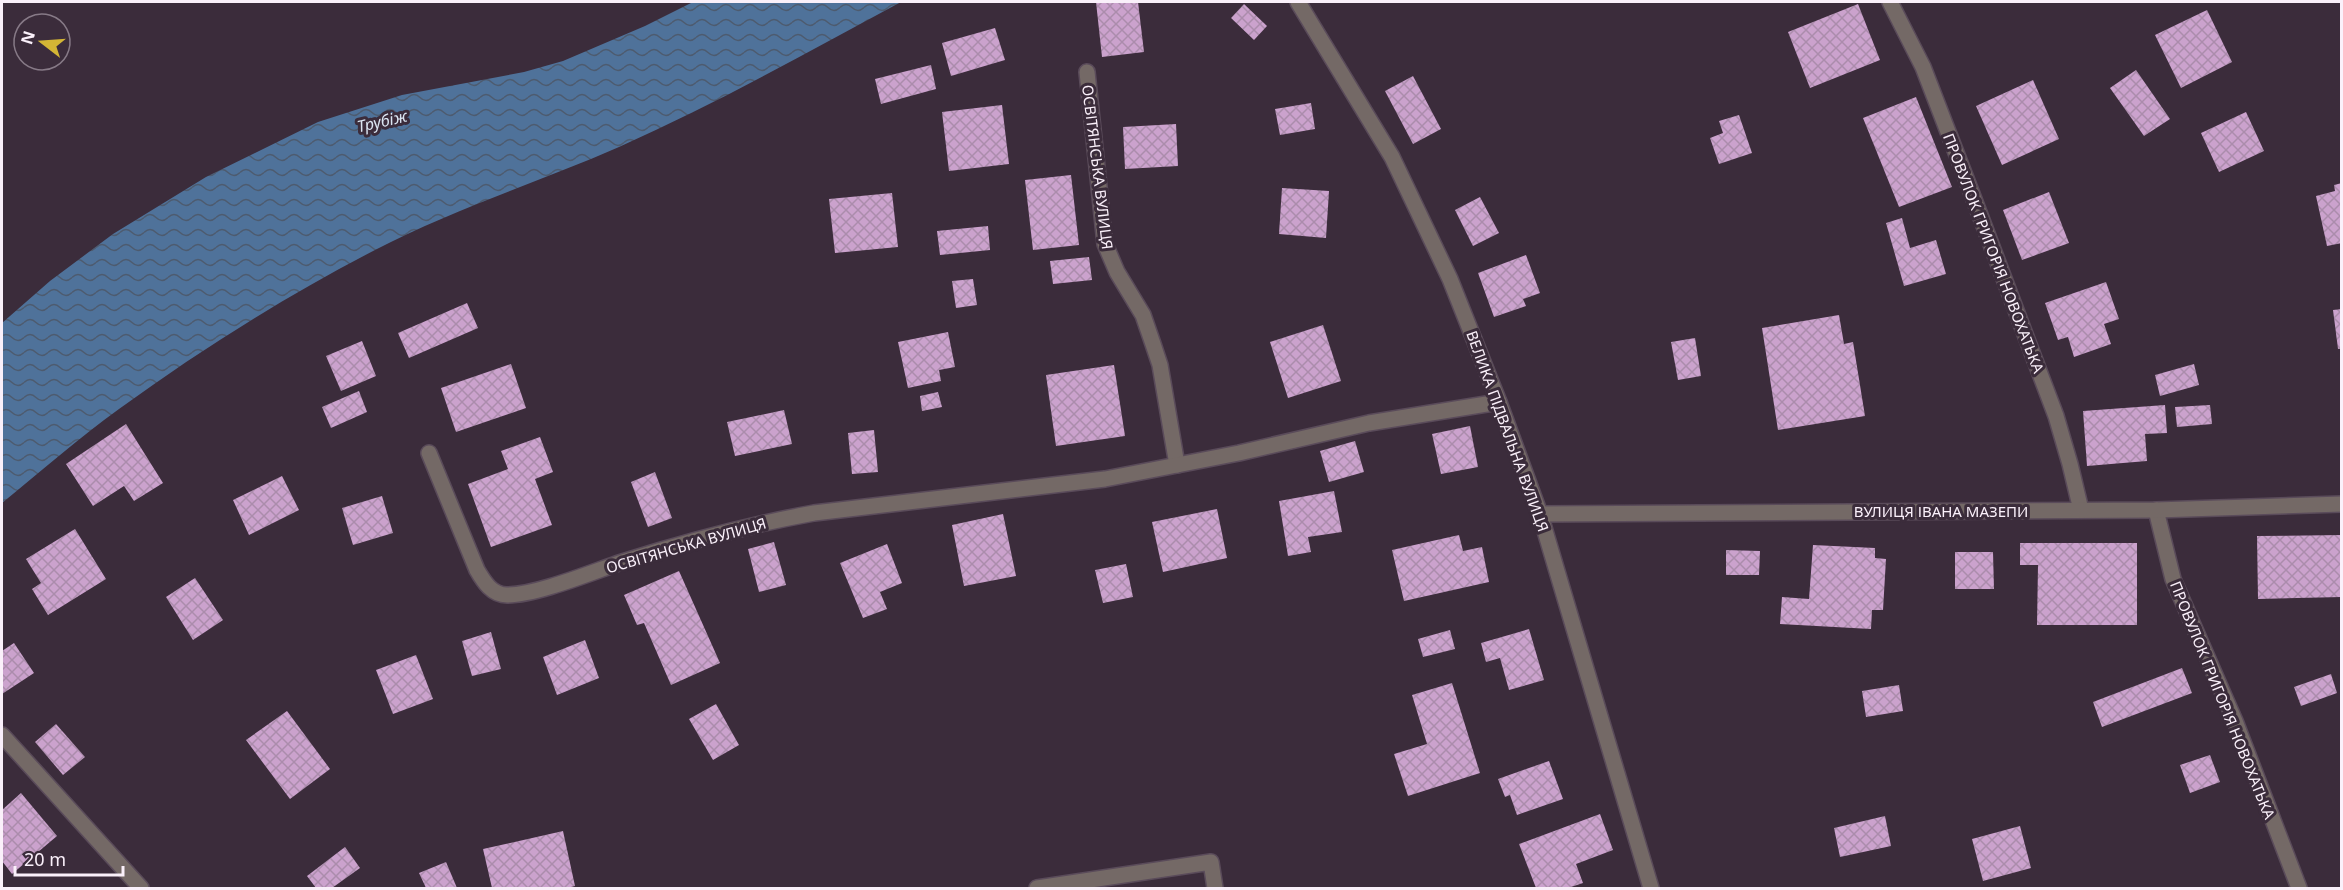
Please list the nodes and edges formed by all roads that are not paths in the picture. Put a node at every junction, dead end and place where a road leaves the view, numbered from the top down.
1 (1298, 2) edge
2 (1890, 2) edge
3 (1087, 72) dead end
4 (1499, 402) junction
5 (429, 453) dead end
6 (1177, 465) junction
7 (2342, 504) edge
8 (2081, 510) junction
9 (2156, 510) junction
10 (1540, 514) junction
11 (2, 735) edge
12 (141, 888) edge
13 (1036, 888) edge
14 (1215, 888) edge
15 (1651, 888) edge
16 (2299, 888) edge

1 - 4 street, ВЕЛИКА ПІДВАЛЬНА ВУЛИЦЯ
2 - 8 street, ПРОВУЛОК ГРИГОРІЯ НОВОХАТЬКА
3 - 6 street, ОСВІТЯНСЬКА ВУЛИЦЯ
4 - 6 street, ОСВІТЯНСЬКА ВУЛИЦЯ
4 - 10 street, ВЕЛИКА ПІДВАЛЬНА ВУЛИЦЯ
5 - 6 street, ОСВІТЯНСЬКА ВУЛИЦЯ
7 - 9 street, ВУЛИЦЯ ІВАНА МАЗЕПИ
8 - 9 street, ВУЛИЦЯ ІВАНА МАЗЕПИ
8 - 10 street, ВУЛИЦЯ ІВАНА МАЗЕПИ
9 - 16 street, ПРОВУЛОК ГРИГОРІЯ НОВОХАТЬКА
10 - 15 street, ВЕЛИКА ПІДВАЛЬНА ВУЛИЦЯ
11 - 12 street
13 - 14 street

